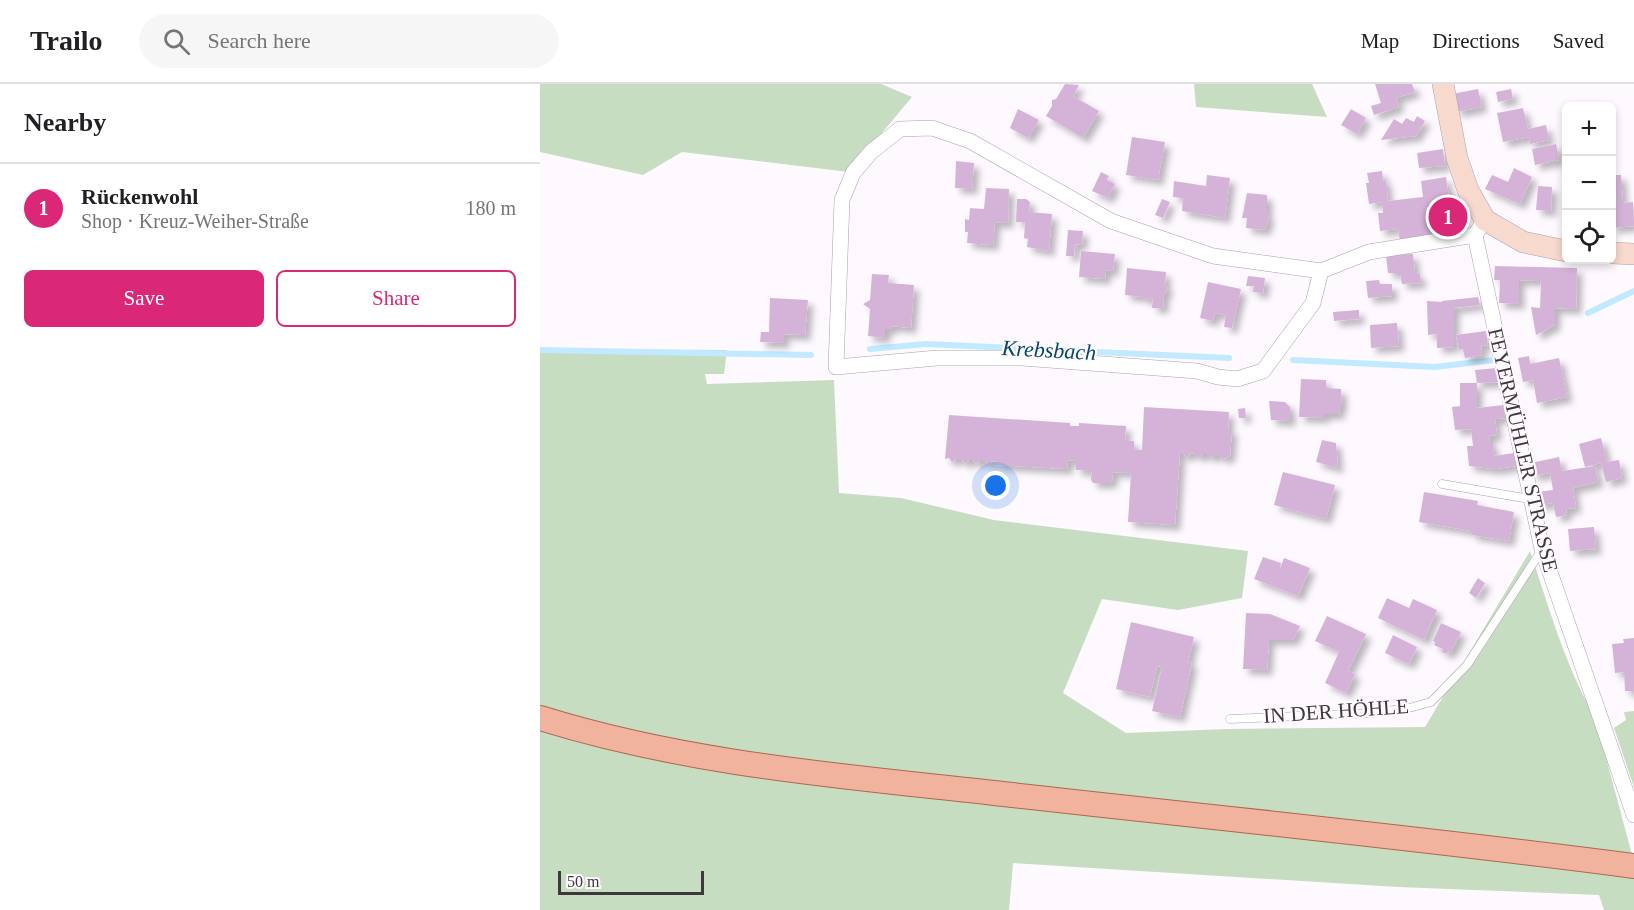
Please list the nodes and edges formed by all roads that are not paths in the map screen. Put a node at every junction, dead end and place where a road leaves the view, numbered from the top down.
1 (1443, 84) edge
2 (1480, 227) junction
3 (1562, 250) edge
4 (1616, 253) edge
5 (1634, 254) edge
6 (1321, 271) junction
7 (1442, 484) dead end
8 (1530, 499) junction
9 (1542, 549) junction
10 (540, 718) edge
11 (1230, 719) dead end
12 (1634, 815) edge
13 (1634, 866) edge

1 - 2 main road
2 - 3 main road
2 - 6 street
2 - 8 street, FEYERMÜHLER STRASSE
4 - 5 main road
6 - 6 street
7 - 8 lane
8 - 9 street, FEYERMÜHLER STRASSE
9 - 11 lane, IN DER HÖHLE
9 - 12 street, FEYERMÜHLER STRASSE
10 - 13 main road

